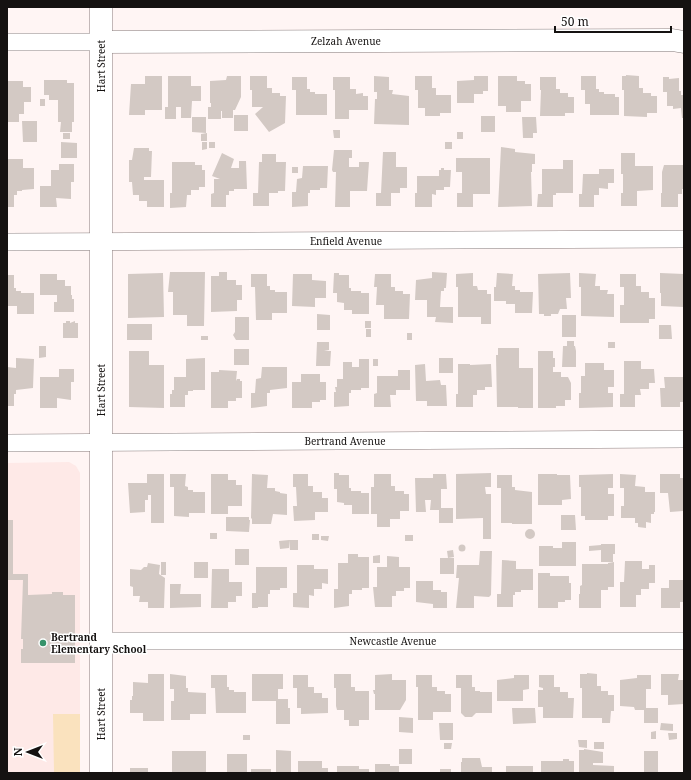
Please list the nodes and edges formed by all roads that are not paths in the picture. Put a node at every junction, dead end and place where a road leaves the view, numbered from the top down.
1 (100, 7) edge
2 (7, 42) edge
3 (100, 42) junction
4 (684, 42) edge
5 (684, 239) edge
6 (7, 242) edge
7 (101, 242) junction
8 (684, 439) edge
9 (101, 442) junction
10 (7, 443) edge
11 (101, 641) junction
12 (684, 641) edge
13 (101, 773) edge

1 - 3 street, Hart Street
2 - 3 street, Zelzah Avenue
3 - 4 street, Zelzah Avenue
3 - 7 street, Hart Street
5 - 7 street, Enfield Avenue
6 - 7 street, Enfield Avenue
7 - 9 street, Hart Street
8 - 9 street, Bertrand Avenue
9 - 10 street, Bertrand Avenue
9 - 11 street, Hart Street
11 - 12 street, Newcastle Avenue
11 - 13 street, Hart Street

